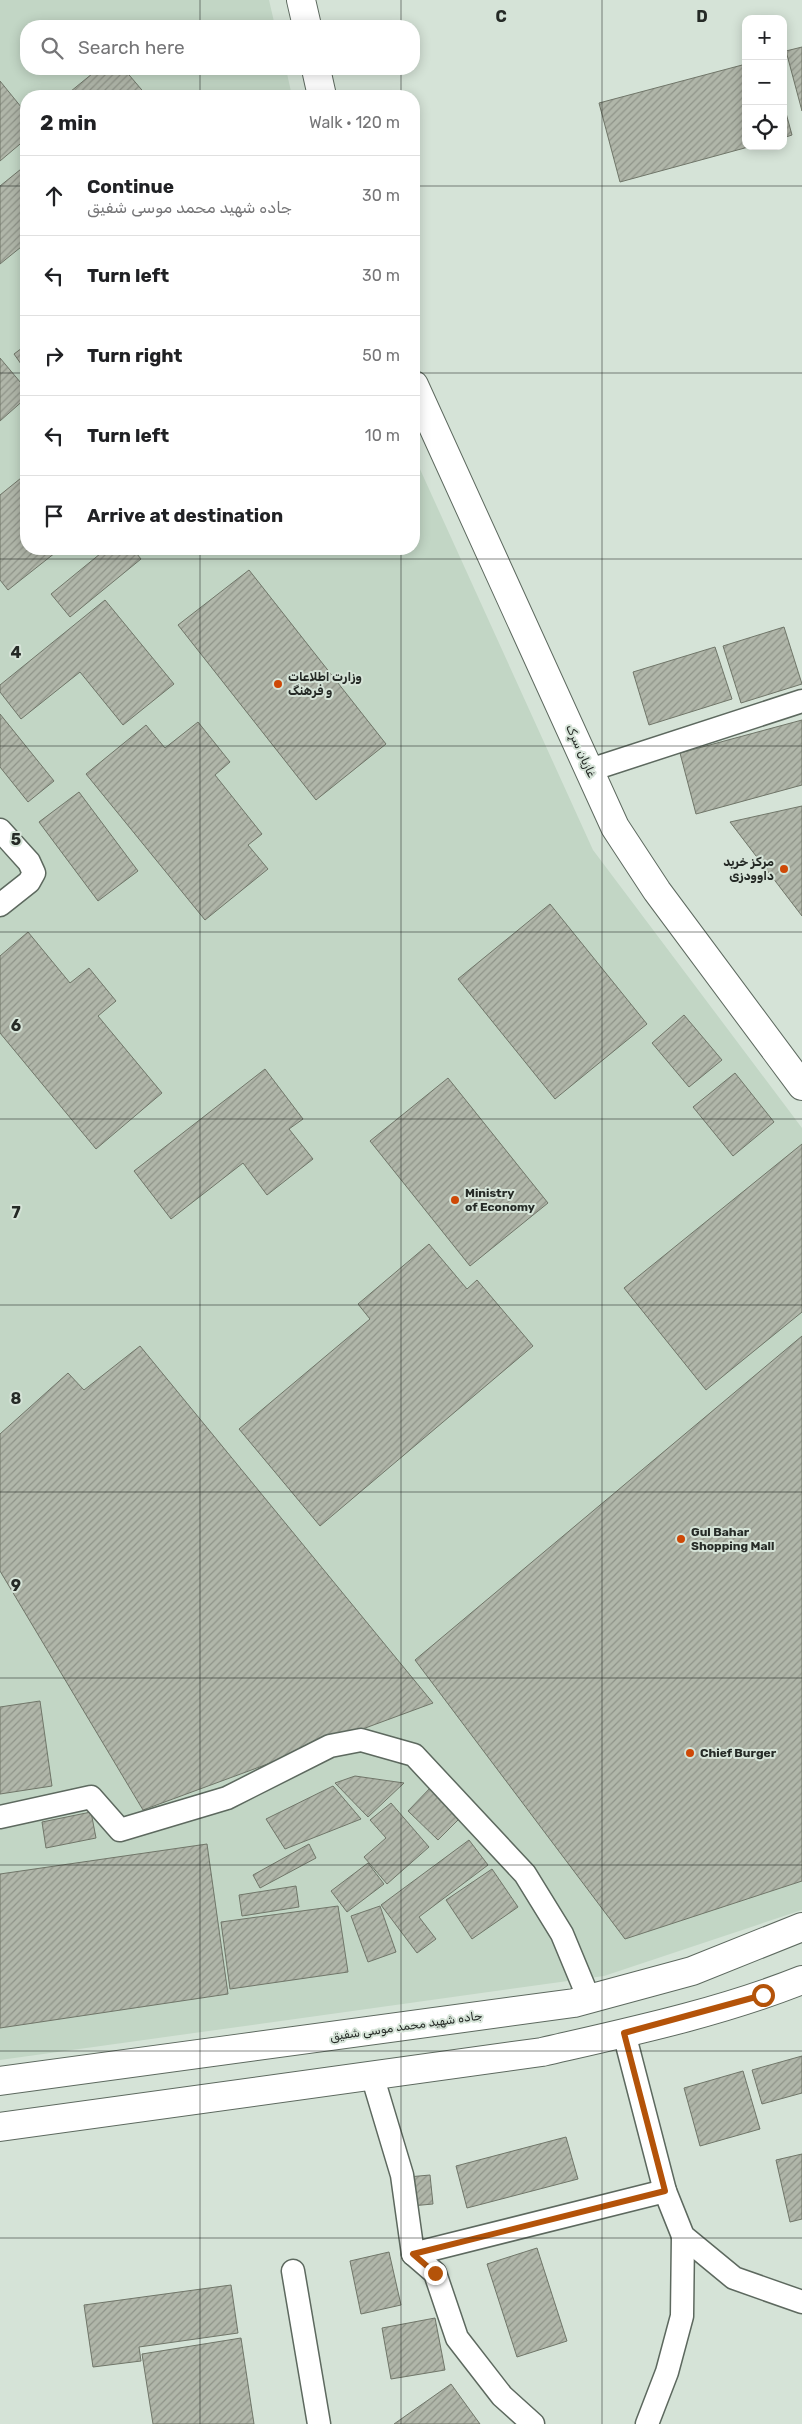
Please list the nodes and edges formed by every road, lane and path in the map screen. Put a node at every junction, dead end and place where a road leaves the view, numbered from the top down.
1 (301, 0) edge
2 (305, 20) edge
3 (317, 75) edge
4 (321, 90) edge
5 (420, 398) edge
6 (802, 701) edge
7 (590, 770) junction
8 (0, 830) edge
9 (0, 905) edge
10 (802, 1086) edge
11 (0, 1817) edge
12 (802, 1927) edge
13 (802, 1980) edge
14 (589, 2000) junction
15 (624, 2033) junction
16 (372, 2075) junction
17 (0, 2081) edge
18 (0, 2127) edge
19 (665, 2191) junction
20 (683, 2236) junction
21 (413, 2254) junction
22 (292, 2271) dead end
23 (802, 2302) edge
24 (319, 2424) edge
25 (533, 2424) edge
26 (647, 2424) edge

1 - 2 main road
3 - 4 main road
5 - 7 main road, غازیان سړک
6 - 7 lane
7 - 10 main road, غازیان سړک
8 - 9 lane
11 - 14 lane
12 - 14 main road, جاده شهید محمد موسی شفیق
13 - 15 main road
14 - 17 main road, جاده شهید محمد موسی شفیق
15 - 16 main road
15 - 19 lane
16 - 18 main road
16 - 21 lane
19 - 20 lane
19 - 21 lane
20 - 23 lane
20 - 26 lane
21 - 25 lane
22 - 24 lane

